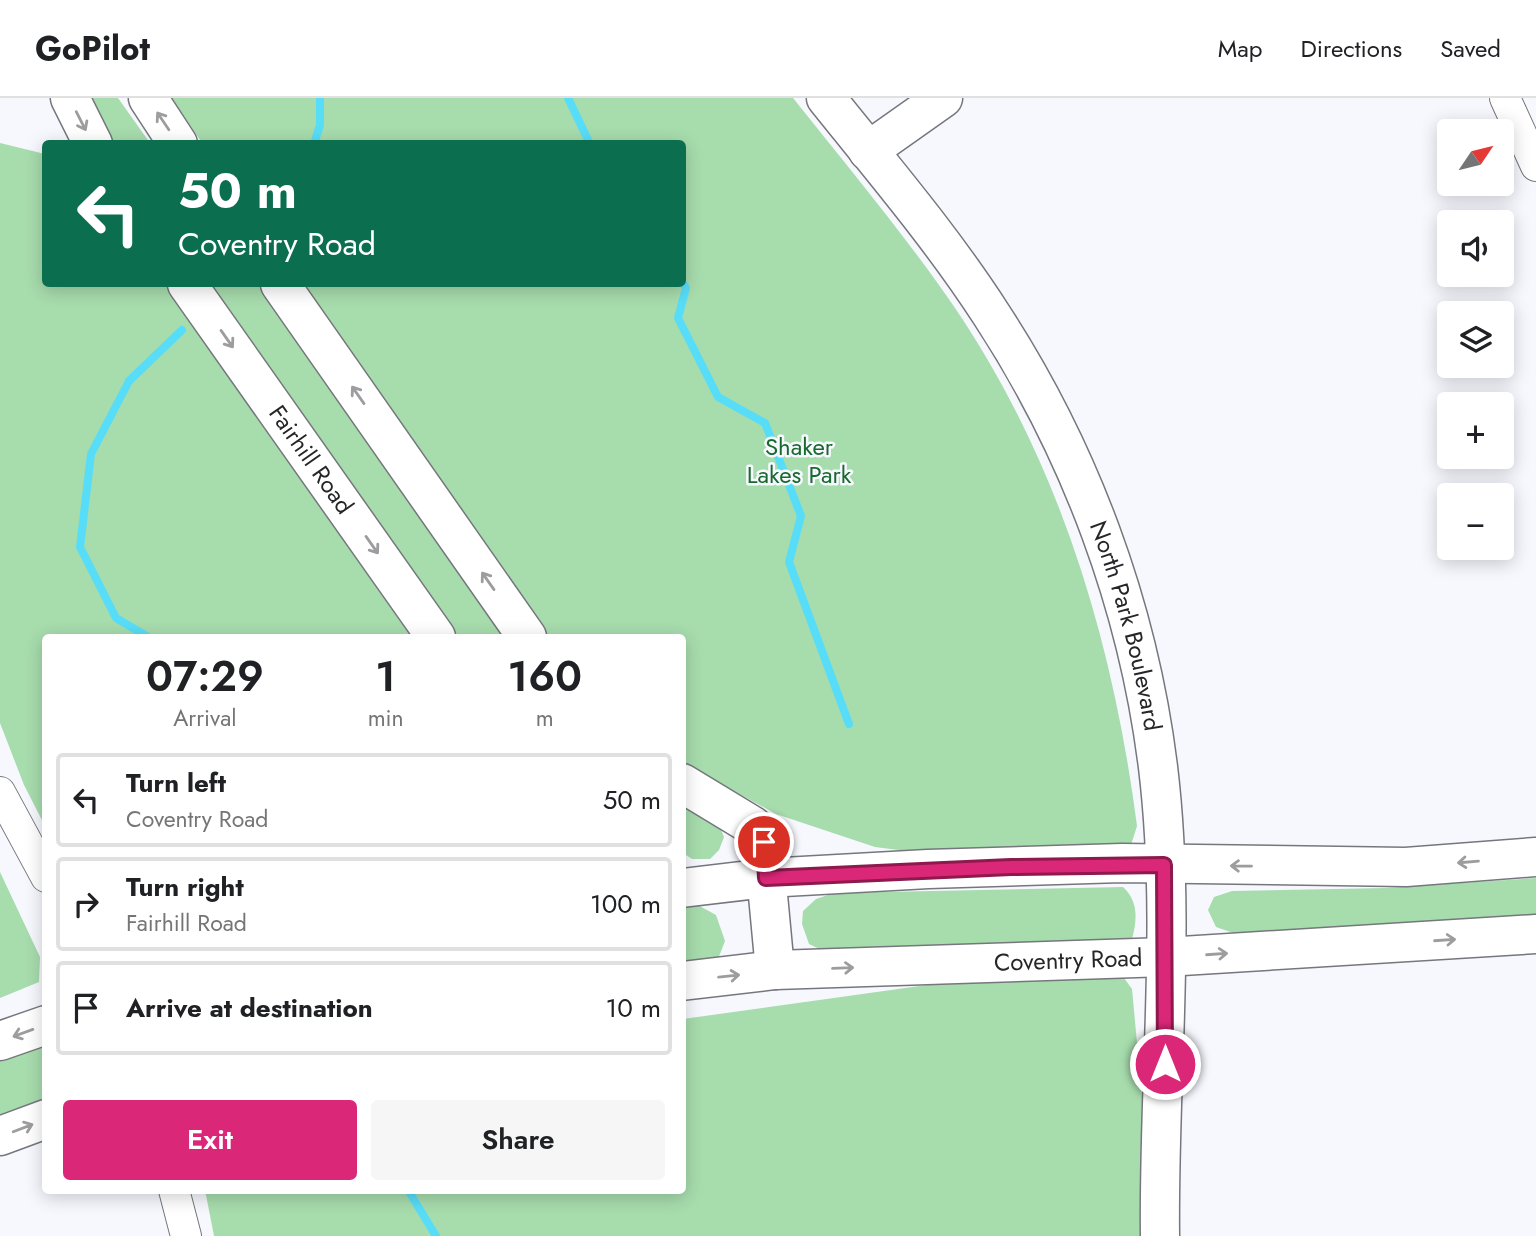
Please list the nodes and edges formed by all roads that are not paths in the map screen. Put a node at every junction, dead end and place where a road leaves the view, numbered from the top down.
1 (70, 98) edge
2 (148, 98) edge
3 (826, 98) edge
4 (943, 98) edge
5 (1505, 98) edge
6 (91, 140) edge
7 (175, 140) edge
8 (868, 151) junction
9 (1536, 166) edge
10 (189, 287) edge
11 (282, 287) edge
12 (434, 634) edge
13 (525, 634) edge
14 (686, 785) edge
15 (0, 792) edge
16 (1536, 857) edge
17 (1164, 865) junction
18 (42, 870) edge
19 (691, 880) edge
20 (768, 891) junction
21 (1536, 934) edge
22 (1166, 957) junction
23 (775, 970) junction
24 (686, 981) edge
25 (42, 1026) edge
26 (0, 1041) edge
27 (42, 1120) edge
28 (0, 1136) edge
29 (175, 1194) edge
30 (186, 1236) edge
31 (1160, 1236) edge

1 -> 6 main road
7 -> 2 main road
3 - 8 main road, North Park Boulevard
4 - 8 main road
5 - 9 street
8 - 17 main road, North Park Boulevard
10 -> 12 main road, Fairhill Road
13 -> 11 main road
14 - 20 main road
15 - 18 street
16 -> 17 main road
17 - 20 main road
17 - 22 main road, North Park Boulevard
19 - 20 main road
20 - 23 main road
22 -> 21 main road, Coventry Road
23 -> 22 main road, Coventry Road
22 - 31 main road, North Park Boulevard
24 -> 23 main road, Coventry Road
25 -> 26 main road
28 -> 27 main road
29 - 30 street

